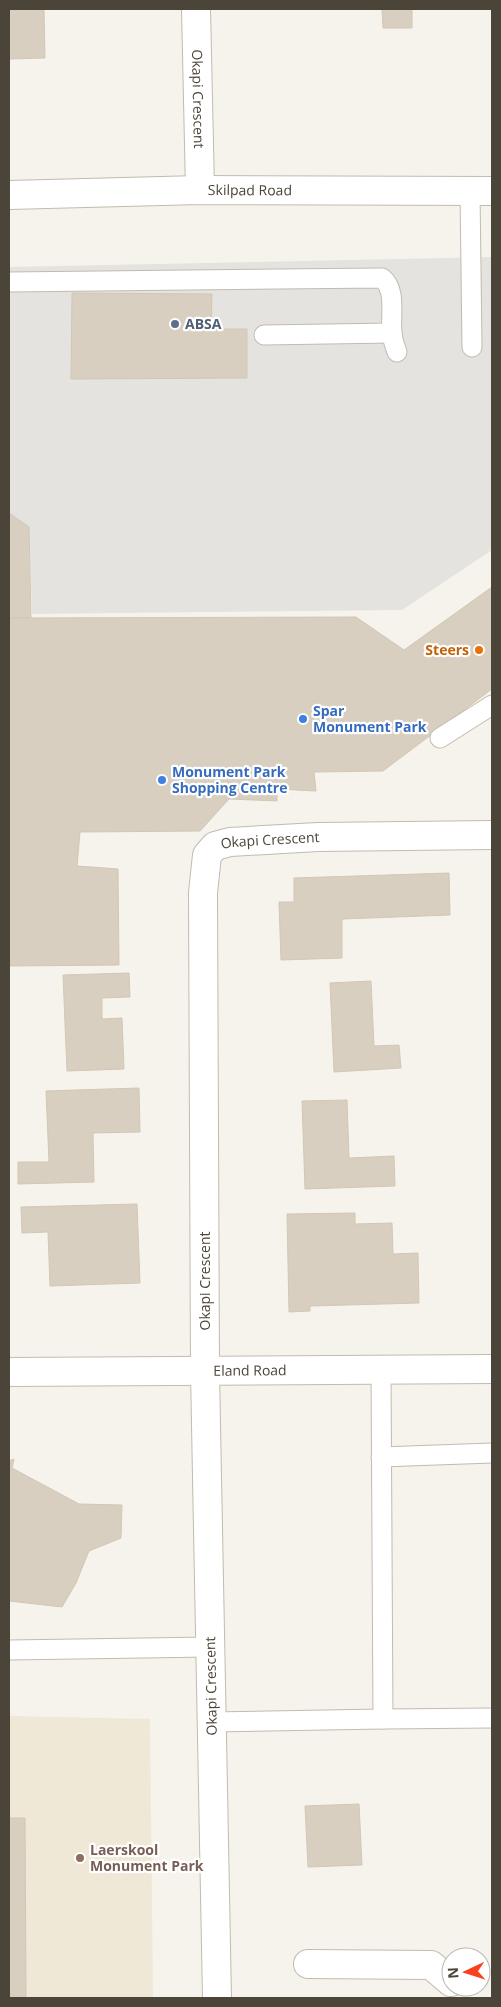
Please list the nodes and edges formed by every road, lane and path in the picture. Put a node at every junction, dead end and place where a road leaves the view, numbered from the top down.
1 (196, 9) edge
2 (200, 190) junction
3 (481, 191) edge
4 (9, 194) edge
5 (9, 282) edge
6 (392, 333) junction
7 (264, 335) dead end
8 (472, 347) dead end
9 (396, 352) dead end
10 (492, 705) edge
11 (440, 738) dead end
12 (492, 835) edge
13 (492, 1369) edge
14 (381, 1370) junction
15 (9, 1372) edge
16 (205, 1372) junction
17 (492, 1452) edge
18 (381, 1457) junction
19 (210, 1647) junction
20 (9, 1650) edge
21 (492, 1718) edge
22 (383, 1719) junction
23 (212, 1722) junction
24 (308, 1964) dead end
25 (441, 1974) edge
26 (217, 1998) edge

1 - 2 street, Okapi Crescent
2 - 3 street, Skilpad Road
2 - 4 street, Skilpad Road
3 - 8 lane
5 - 6 lane
6 - 7 lane
6 - 9 lane
10 - 11 lane
12 - 16 street, Okapi Crescent
13 - 14 street, Eland Road
14 - 16 street, Eland Road
14 - 18 lane
15 - 16 street, Eland Road
16 - 19 street, Okapi Crescent
17 - 18 lane
18 - 22 lane
19 - 20 lane
19 - 23 street, Okapi Crescent
21 - 22 lane
22 - 23 lane
23 - 26 street, Okapi Crescent
24 - 25 street

